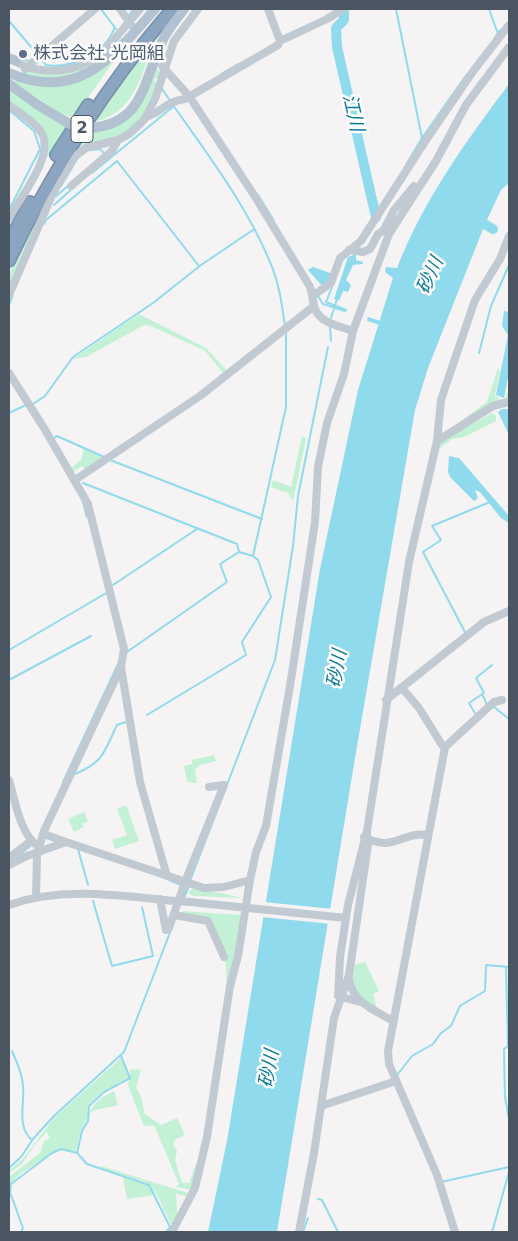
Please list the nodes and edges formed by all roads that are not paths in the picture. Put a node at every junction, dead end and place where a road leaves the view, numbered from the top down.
1 (94, 9) edge
2 (120, 9) edge
3 (140, 9) edge
4 (155, 9) edge
5 (162, 9) edge
6 (172, 9) edge
7 (184, 9) edge
8 (198, 9) edge
9 (268, 9) edge
10 (343, 9) edge
11 (131, 24) junction
12 (509, 25) edge
13 (280, 41) junction
14 (509, 48) edge
15 (11, 58) edge
16 (161, 66) junction
17 (24, 70) junction
18 (9, 73) edge
19 (9, 84) edge
20 (189, 96) junction
21 (9, 105) edge
22 (146, 117) junction
23 (118, 140) junction
24 (424, 180) junction
25 (71, 186) dead end
26 (9, 218) edge
27 (509, 236) edge
28 (9, 242) edge
29 (349, 250) junction
30 (9, 261) edge
31 (316, 294) junction
32 (9, 295) edge
33 (314, 306) junction
34 (353, 331) junction
35 (9, 373) edge
36 (508, 402) edge
37 (437, 440) junction
38 (76, 480) junction
39 (509, 611) edge
40 (120, 666) junction
41 (402, 688) junction
42 (386, 700) junction
43 (502, 700) dead end
44 (445, 746) junction
45 (9, 780) edge
46 (209, 787) dead end
47 (44, 834) junction
48 (426, 835) junction
49 (366, 836) junction
50 (64, 843) junction
51 (35, 846) junction
52 (9, 858) edge
53 (9, 865) edge
54 (167, 876) junction
55 (250, 880) junction
56 (187, 884) junction
57 (36, 898) junction
58 (160, 899) junction
59 (9, 905) edge
60 (246, 908) junction
61 (176, 916) junction
62 (342, 917) junction
63 (224, 957) dead end
64 (349, 975) junction
65 (340, 998) junction
66 (360, 1002) junction
67 (393, 1022) junction
68 (394, 1082) junction
69 (322, 1106) junction
70 (172, 1232) edge
71 (298, 1232) edge
72 (455, 1232) edge

1 - 17 street
2 - 11 street
3 - 11 street
4 - 18 main road
5 - 28 highway, 2
6 - 30 highway, 2
7 - 19 main road, bridge
8 - 16 street
9 - 13 street
10 - 13 street
11 - 17 street
12 - 29 street
13 - 20 street
14 - 24 street
15 - 17 street
16 - 20 street
16 - 22 street
20 - 22 street
20 - 31 street
21 - 26 street
22 - 23 street
23 - 25 street
23 - 32 street
24 - 29 street
24 - 34 street
27 - 37 street
29 - 31 street
31 - 33 street
33 - 34 street
33 - 38 street
34 - 55 street
35 - 38 street
36 - 37 street
37 - 42 street
38 - 40 street
39 - 41 street
40 - 47 street
40 - 54 street
41 - 42 street
41 - 44 street
42 - 49 street
43 - 44 street
44 - 48 street
45 - 51 street
46 - 56 street
47 - 50 street
47 - 51 street
48 - 49 street
48 - 67 street
49 - 62 street
49 - 64 street
50 - 51 street
50 - 54 street
51 - 52 street
51 - 53 street
51 - 57 street
54 - 56 street
55 - 56 street
55 - 60 street
56 - 61 street
57 - 58 street
57 - 59 street
58 - 60 street, bridge
58 - 61 street
60 - 62 street
60 - 70 street
61 - 63 street
62 - 65 street
64 - 65 street
64 - 66 street
65 - 66 street
65 - 69 street
66 - 67 street
67 - 68 street
68 - 69 street
68 - 72 street
69 - 71 street

